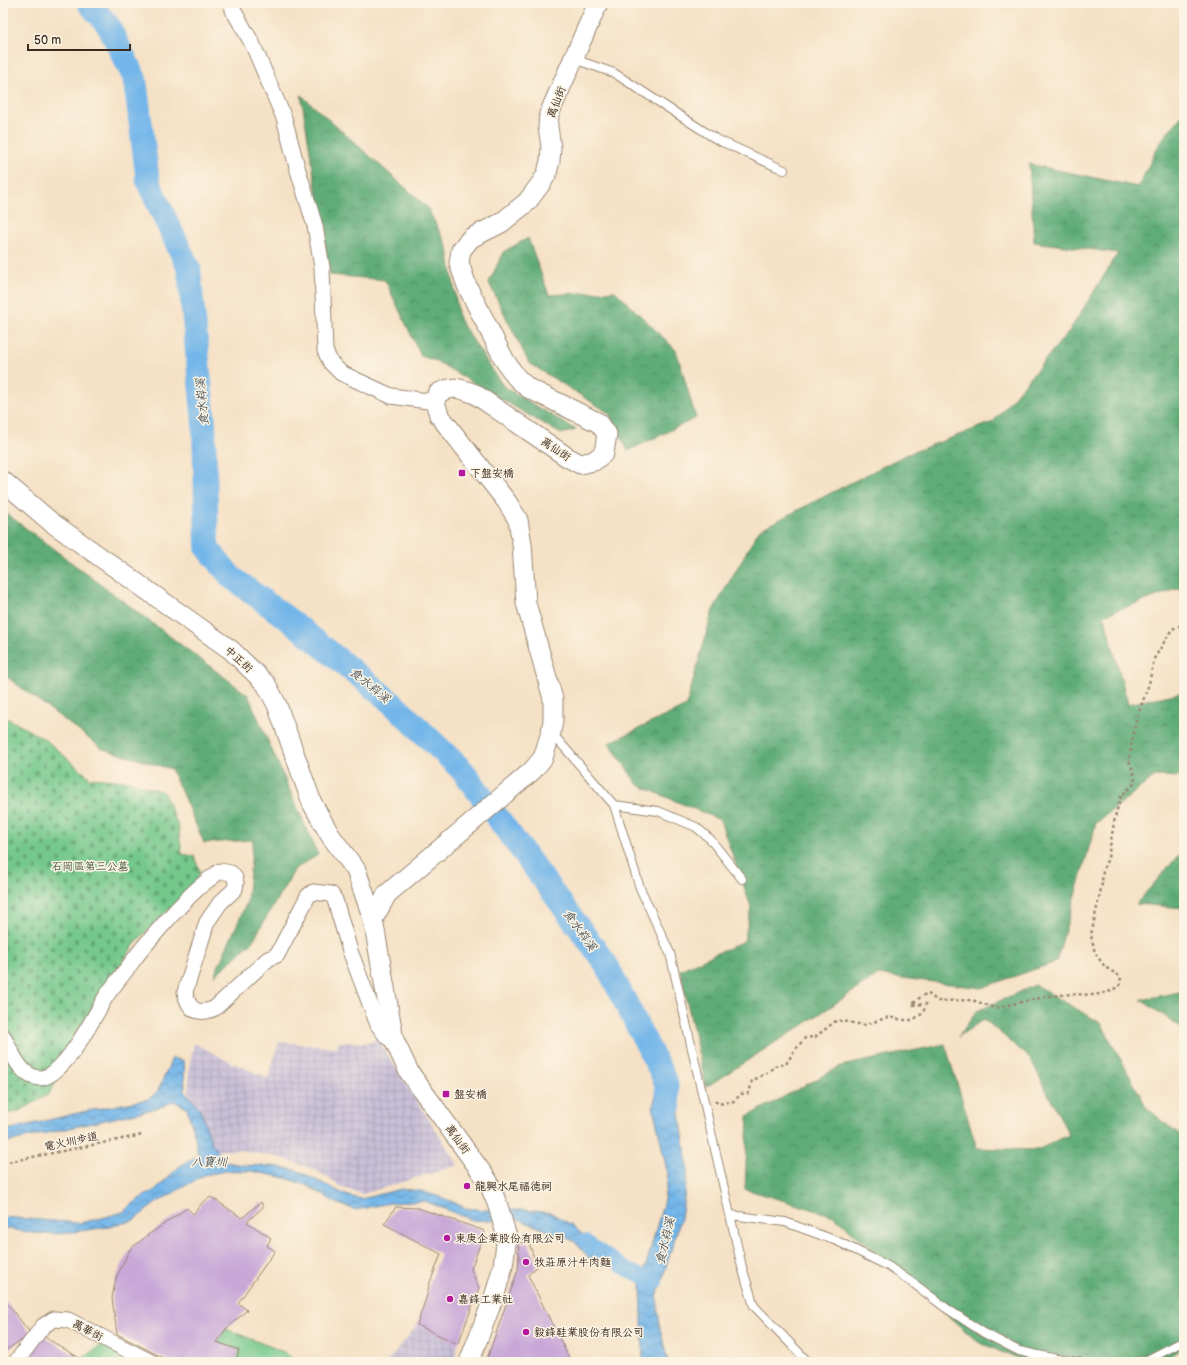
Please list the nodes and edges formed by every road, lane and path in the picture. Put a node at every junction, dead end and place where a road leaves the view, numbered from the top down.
1 (232, 3) edge
2 (598, 3) edge
3 (573, 59) junction
4 (784, 170) dead end
5 (435, 402) junction
6 (3, 481) edge
7 (1184, 624) edge
8 (551, 732) junction
9 (614, 804) junction
10 (742, 879) dead end
11 (373, 919) junction
12 (3, 1036) edge
13 (394, 1040) junction
14 (702, 1093) junction
15 (142, 1135) dead end
16 (3, 1163) edge
17 (731, 1215) junction
18 (1184, 1341) edge
19 (16, 1362) edge
20 (151, 1362) edge
21 (469, 1362) edge
22 (808, 1362) edge
23 (1080, 1362) edge
24 (1136, 1362) edge

1 - 5 street
2 - 3 street, 萬仙街
3 - 4 lane
3 - 5 street, 萬仙街
5 - 8 street
6 - 11 street, 中正街
7 - 14 path
8 - 9 lane
8 - 11 street
9 - 10 lane
9 - 14 lane
11 - 13 street, 萬仙街
12 - 13 street
13 - 21 street, 萬仙街
14 - 17 lane
15 - 16 path, 電火圳步道
17 - 22 lane
17 - 23 lane
18 - 24 lane
19 - 20 street, 萬華街

